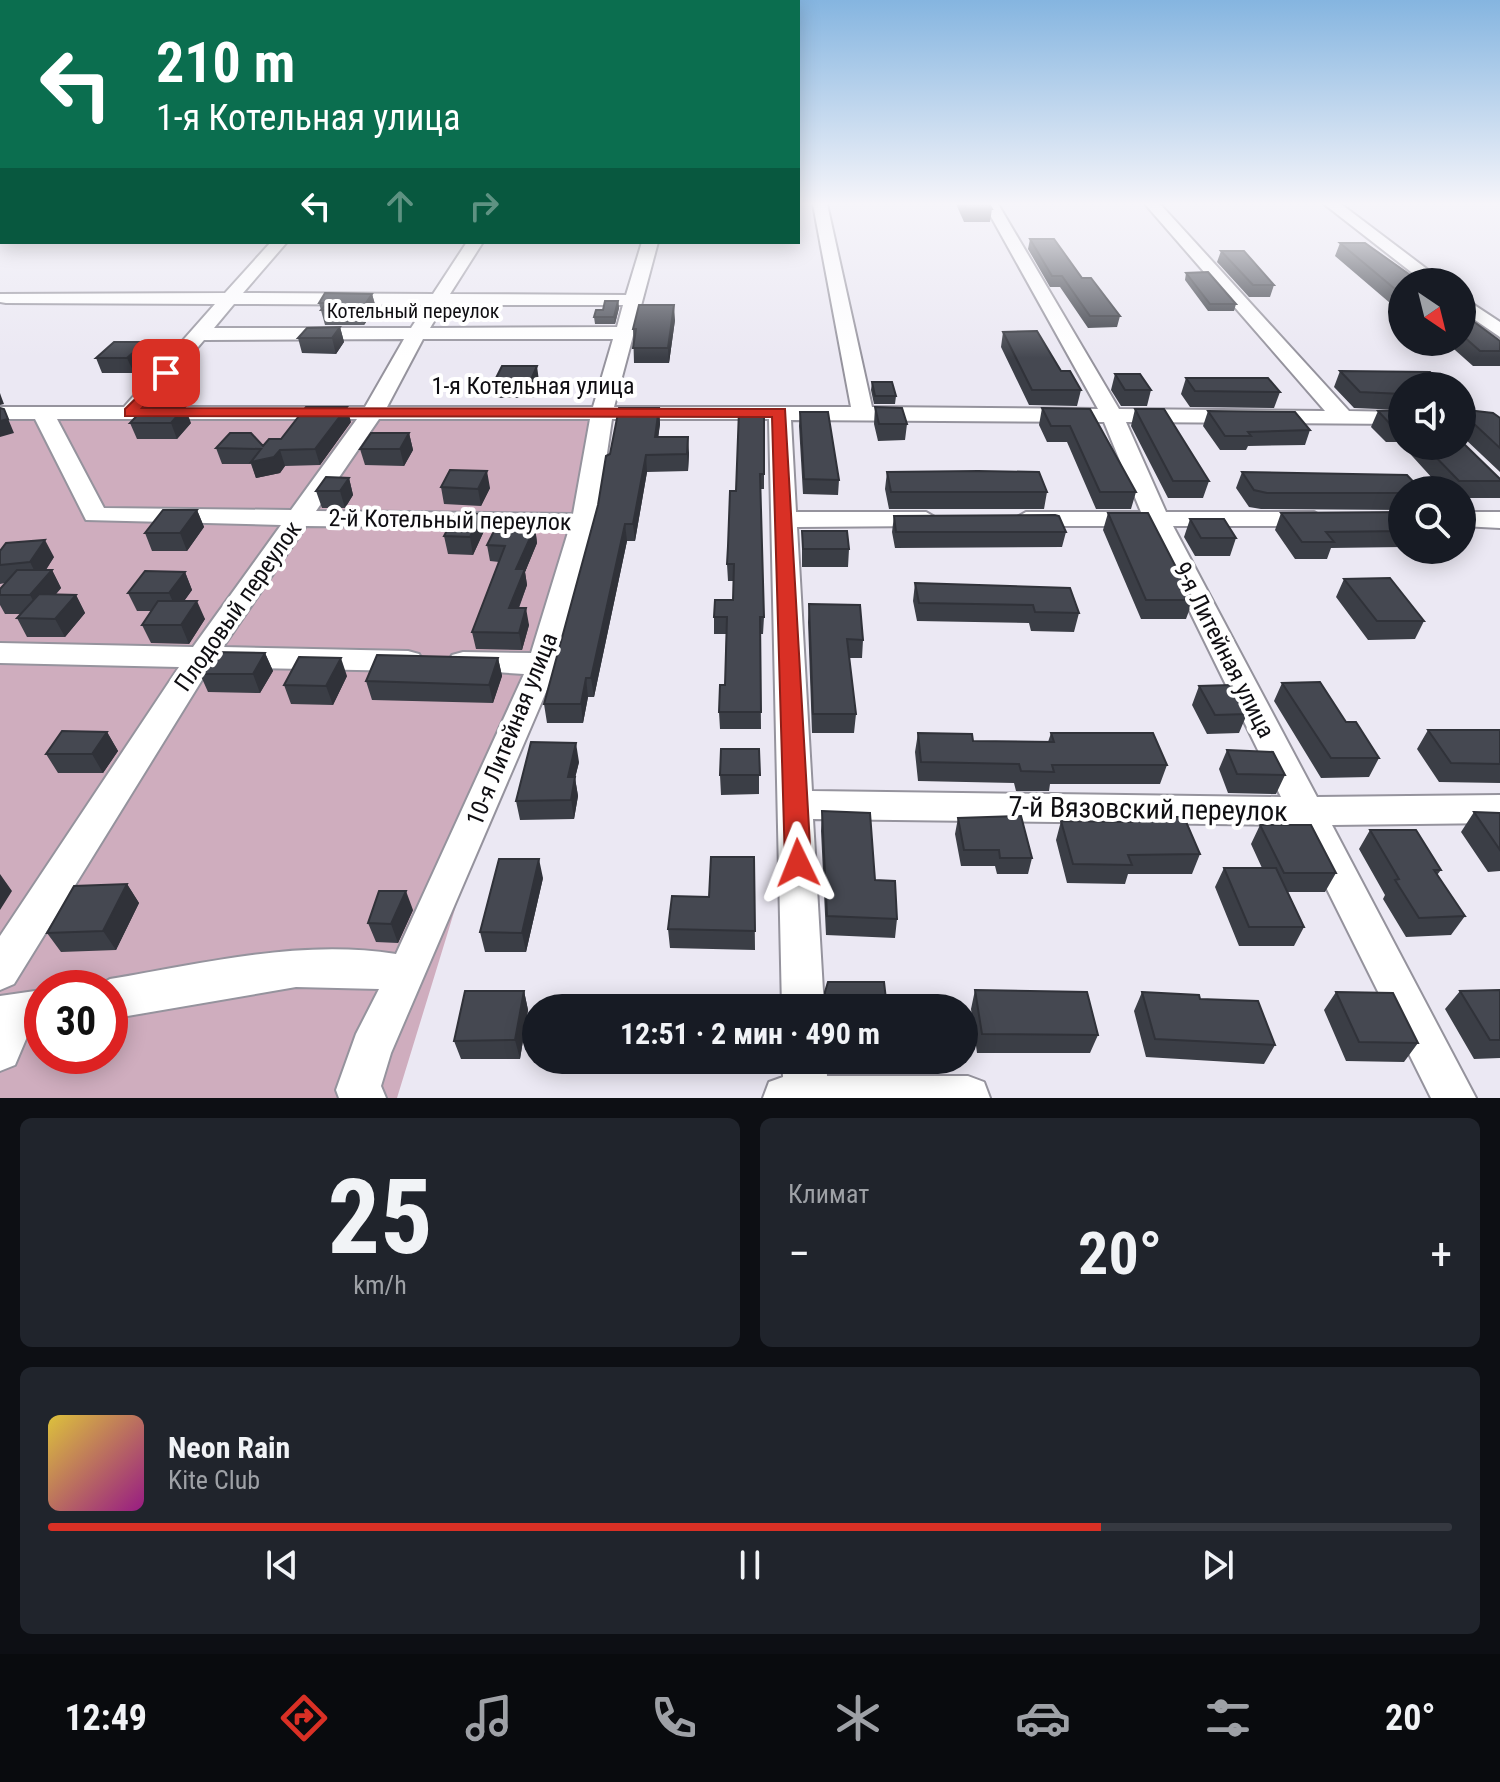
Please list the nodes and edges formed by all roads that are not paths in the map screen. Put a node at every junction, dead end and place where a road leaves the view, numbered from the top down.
1 (268, 255) edge
2 (466, 255) edge
3 (646, 255) edge
4 (831, 255) edge
5 (1020, 255) edge
6 (1198, 255) edge
7 (1399, 255) edge
8 (1416, 268) edge
9 (6, 298) dead end
10 (438, 299) junction
11 (230, 300) junction
12 (634, 300) junction
13 (1476, 313) edge
14 (1500, 331) edge
15 (417, 333) junction
16 (625, 333) junction
17 (201, 334) junction
18 (373, 412) junction
19 (0, 413) edge
20 (43, 413) junction
21 (130, 413) junction
22 (602, 413) junction
23 (780, 413) junction
24 (863, 413) junction
25 (1112, 415) junction
26 (1343, 418) junction
27 (1388, 418) edge
28 (299, 518) junction
29 (1156, 518) junction
30 (955, 519) edge
31 (1001, 519) edge
32 (1340, 519) edge
33 (1476, 519) edge
34 (784, 520) junction
35 (1500, 520) edge
36 (584, 522) junction
37 (0, 653) edge
38 (202, 657) junction
39 (543, 664) junction
40 (796, 805) junction
41 (1500, 809) edge
42 (1308, 811) junction
43 (0, 971) edge
44 (407, 975) junction
45 (803, 994) edge
46 (128, 996) edge
47 (798, 1085) edge
48 (364, 1098) edge
49 (968, 1098) edge
50 (1454, 1098) edge

1 - 11 street
2 - 10 street, Плодовый переулок
3 - 12 street, 10-я Литейная улица
4 - 24 street
5 - 25 street, 9-я Литейная улица
6 - 26 street
7 - 8 street
9 - 11 street
10 - 11 street
10 - 12 street
10 - 15 street, Плодовый переулок
11 - 17 street
12 - 16 street, 10-я Литейная улица
13 - 14 street
15 - 16 street, Котельный переулок
15 - 17 street, Котельный переулок
15 - 18 street, Плодовый переулок
16 - 22 street, 10-я Литейная улица
17 - 21 street
18 - 21 street, 1-я Котельная улица
18 - 22 street, 1-я Котельная улица
18 - 28 street, Плодовый переулок
19 - 20 street, 1-я Котельная улица
20 - 21 street, 1-я Котельная улица
20 - 28 street, 2-й Котельный переулок
22 - 23 street, 1-я Котельная улица
22 - 36 street, 10-я Литейная улица
23 - 24 street, 1-я Котельная улица
23 - 34 street
24 - 25 street, 1-я Котельная улица
25 - 26 street, 1-я Котельная улица
25 - 29 street, 9-я Литейная улица
26 - 27 street, 1-я Котельная улица
28 - 36 street, 2-й Котельный переулок
28 - 38 street, Плодовый переулок
29 - 31 street
29 - 32 street
29 - 42 street, 9-я Литейная улица
30 - 34 street
33 - 35 street
34 - 40 street
36 - 39 street, 10-я Литейная улица
37 - 38 street
38 - 39 street
38 - 43 street, Плодовый переулок
39 - 44 street, 10-я Литейная улица
40 - 42 street, 7-й Вязовский переулок
40 - 45 street
41 - 42 street, 7-й Вязовский переулок
42 - 50 street, 9-я Литейная улица
44 - 46 street
44 - 48 street, 10-я Литейная улица
47 - 49 street

